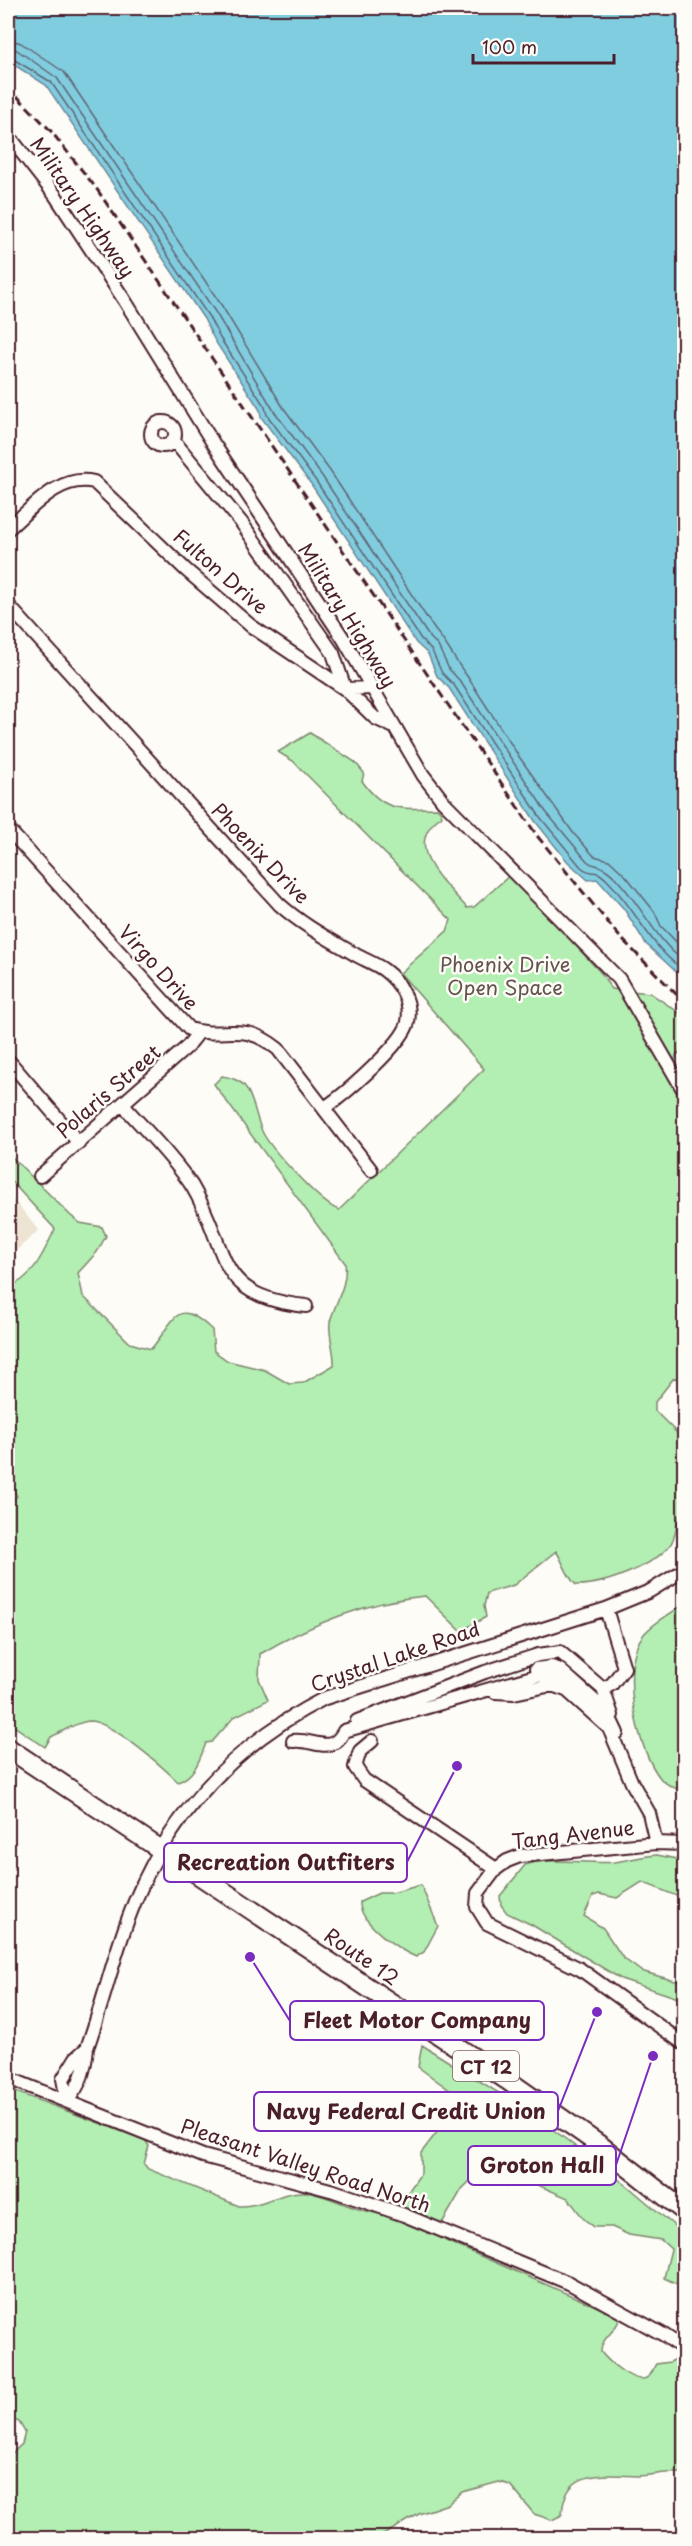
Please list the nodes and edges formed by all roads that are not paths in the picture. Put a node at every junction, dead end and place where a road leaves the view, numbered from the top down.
1 (8, 135) edge
2 (174, 441) dead end
3 (8, 529) edge
4 (8, 605) edge
5 (372, 688) junction
6 (345, 689) junction
7 (394, 727) junction
8 (8, 829) edge
9 (199, 1032) junction
10 (8, 1060) edge
11 (684, 1091) edge
12 (123, 1105) junction
13 (326, 1107) junction
14 (79, 1143) junction
15 (370, 1170) dead end
16 (39, 1176) dead end
17 (306, 1306) dead end
18 (684, 1570) edge
19 (606, 1609) junction
20 (523, 1660) junction
21 (603, 1689) junction
22 (610, 1707) junction
23 (615, 1724) junction
24 (344, 1731) junction
25 (293, 1741) dead end
26 (372, 1741) dead end
27 (8, 1748) edge
28 (627, 1772) junction
29 (656, 1843) junction
30 (684, 1844) edge
31 (161, 1850) junction
32 (496, 1869) junction
33 (684, 2044) edge
34 (8, 2078) edge
35 (67, 2100) junction
36 (684, 2211) edge
37 (684, 2349) edge

1 - 5 street, Military Highway
2 - 6 street
3 - 6 street, Fulton Drive
4 - 13 street, Phoenix Drive
5 - 6 street
5 - 7 street, Military Highway
6 - 7 street, Fulton Drive
7 - 11 street, Military Highway
8 - 9 street, Virgo Drive
9 - 12 street, Polaris Street
9 - 13 street, Virgo Drive
10 - 14 street
12 - 14 street, Polaris Street
12 - 17 street
13 - 15 street, Virgo Drive
14 - 16 street, Polaris Street
18 - 19 street, Crystal Lake Road
19 - 21 street
19 - 31 street, Crystal Lake Road
20 - 21 street
20 - 22 street
20 - 24 street
21 - 22 street
22 - 23 street
23 - 24 street
23 - 28 street
24 - 25 street
24 - 28 street
26 - 32 street, Tang Avenue
27 - 31 highway, Route 12 / CT 12
28 - 29 street
29 - 30 street, Tang Avenue
29 - 32 street, Tang Avenue
31 - 35 street, Crystal Lake Road
31 - 36 highway, Route 12 / CT 12
32 - 33 street
34 - 35 street, Pleasant Valley Road North
35 - 37 street, Pleasant Valley Road North

